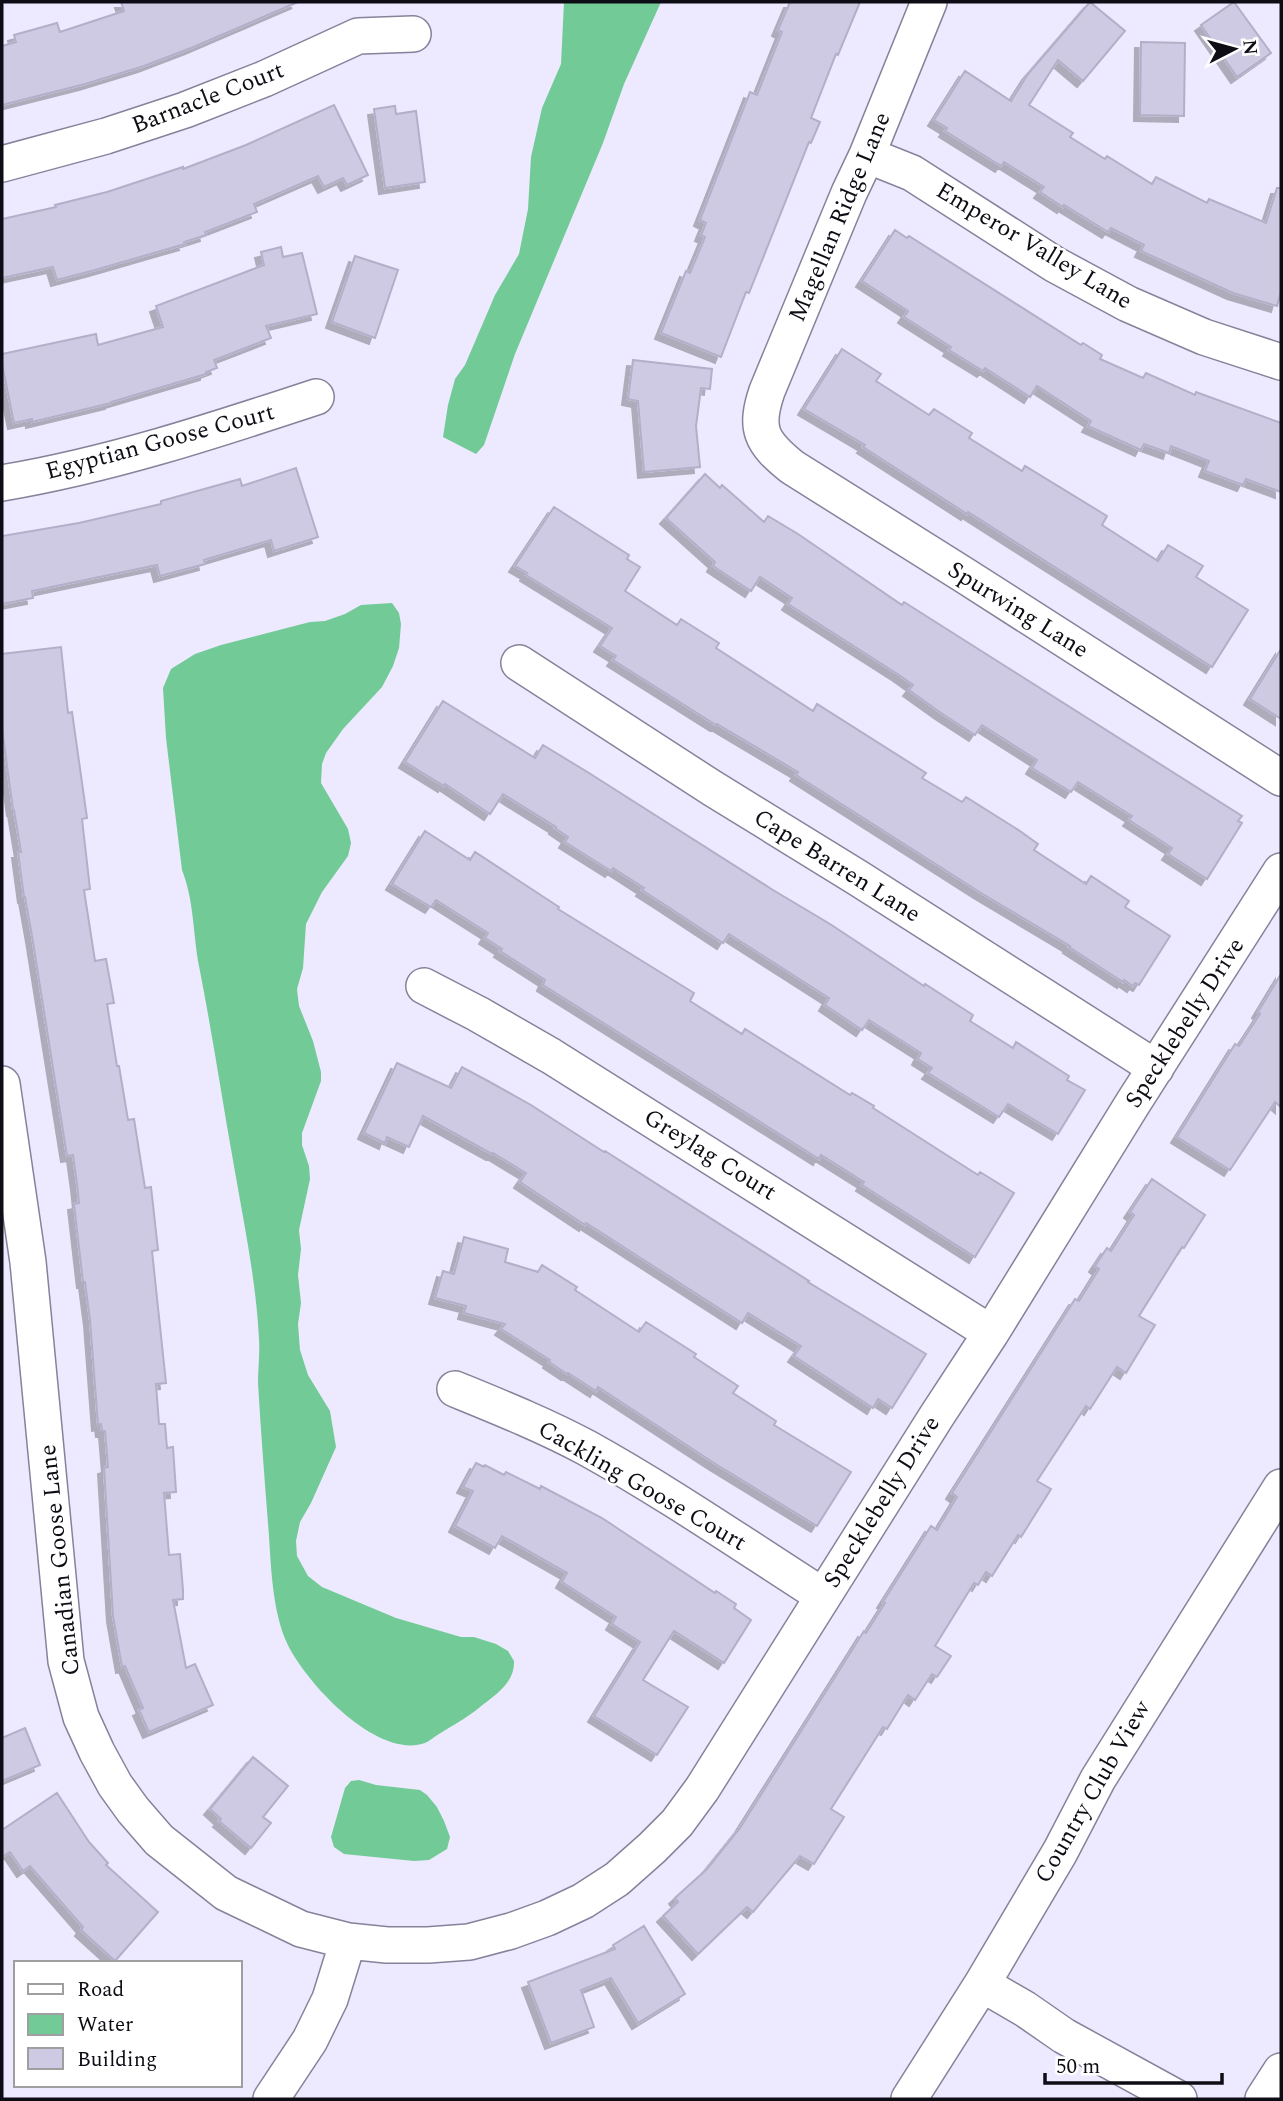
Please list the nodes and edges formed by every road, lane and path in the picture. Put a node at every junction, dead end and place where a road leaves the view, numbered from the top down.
1 (929, 2) edge
2 (413, 34) dead end
3 (867, 155) junction
4 (2, 164) edge
5 (1281, 362) edge
6 (316, 397) dead end
7 (762, 435) joint
8 (2, 483) edge
9 (519, 663) dead end
10 (1281, 778) edge
11 (1281, 871) edge
12 (424, 986) dead end
13 (1156, 1068) junction
14 (2, 1084) edge
15 (991, 1333) junction
16 (455, 1389) dead end
17 (1281, 1488) edge
18 (823, 1596) junction
19 (348, 1941) junction
20 (982, 1984) junction
21 (1281, 2071) edge
22 (271, 2099) edge
23 (908, 2099) edge
24 (1179, 2099) edge
25 (1263, 2099) edge

1 - 3 street, Magellan Ridge Lane
2 - 4 street, Barnacle Court
3 - 5 street, Emperor Valley Lane
3 - 7 street, Magellan Ridge Lane
6 - 8 street, Egyptian Goose Court
7 - 10 street, Spurwing Lane
9 - 13 street, Cape Barren Lane
11 - 13 street, Specklebelly Drive
12 - 15 street, Greylag Court
13 - 15 street, Specklebelly Drive
14 - 19 street, Canadian Goose Lane
15 - 18 street, Specklebelly Drive
16 - 18 street, Cackling Goose Court
17 - 20 street, Country Club View
18 - 19 street, Specklebelly Drive
19 - 22 street
20 - 23 street, Country Club View
20 - 24 street
21 - 25 street

